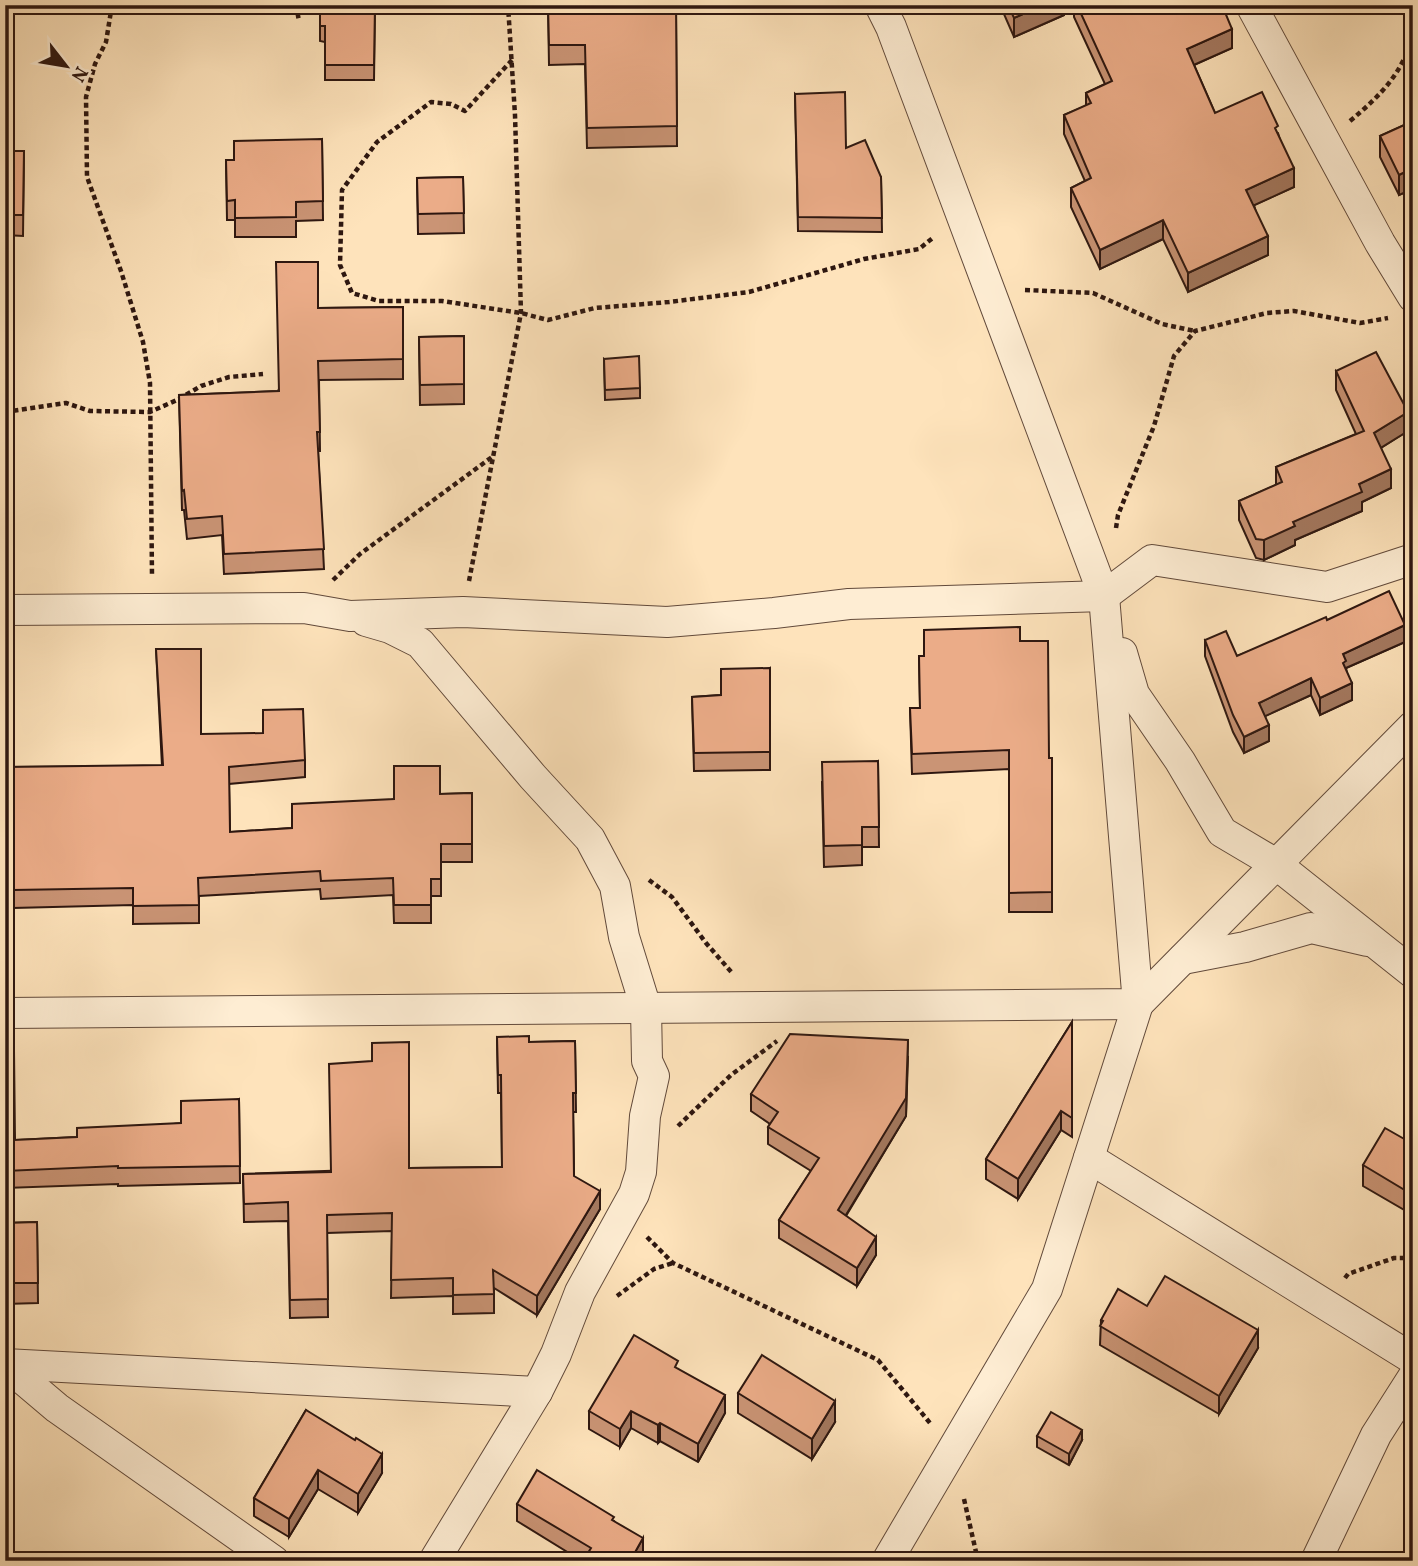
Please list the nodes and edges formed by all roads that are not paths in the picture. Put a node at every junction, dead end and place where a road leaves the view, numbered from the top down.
1 (880, 5) edge
2 (1251, 5) edge
3 (1406, 306) edge
4 (1413, 559) edge
5 (1104, 596) junction
6 (5, 610) edge
7 (350, 615) junction
8 (1413, 726) edge
9 (1276, 864) junction
10 (1374, 943) junction
11 (1183, 959) junction
12 (1413, 973) edge
13 (1139, 1004) junction
14 (646, 1008) junction
15 (5, 1013) edge
16 (1089, 1158) junction
17 (1413, 1359) edge
18 (1413, 1377) edge
19 (537, 1392) junction
20 (274, 1561) edge
21 (434, 1561) edge
22 (887, 1561) edge
23 (1316, 1561) edge

1 - 5 street
2 - 3 street
4 - 5 street
5 - 7 street
5 - 9 street
5 - 13 street
6 - 7 street
7 - 14 street
8 - 9 street
9 - 10 street
9 - 11 street
10 - 11 street
10 - 12 street
11 - 13 street
13 - 14 street
13 - 16 street
14 - 15 street
14 - 19 street
16 - 17 street
16 - 22 street
18 - 23 street
19 - 20 street
19 - 21 street

